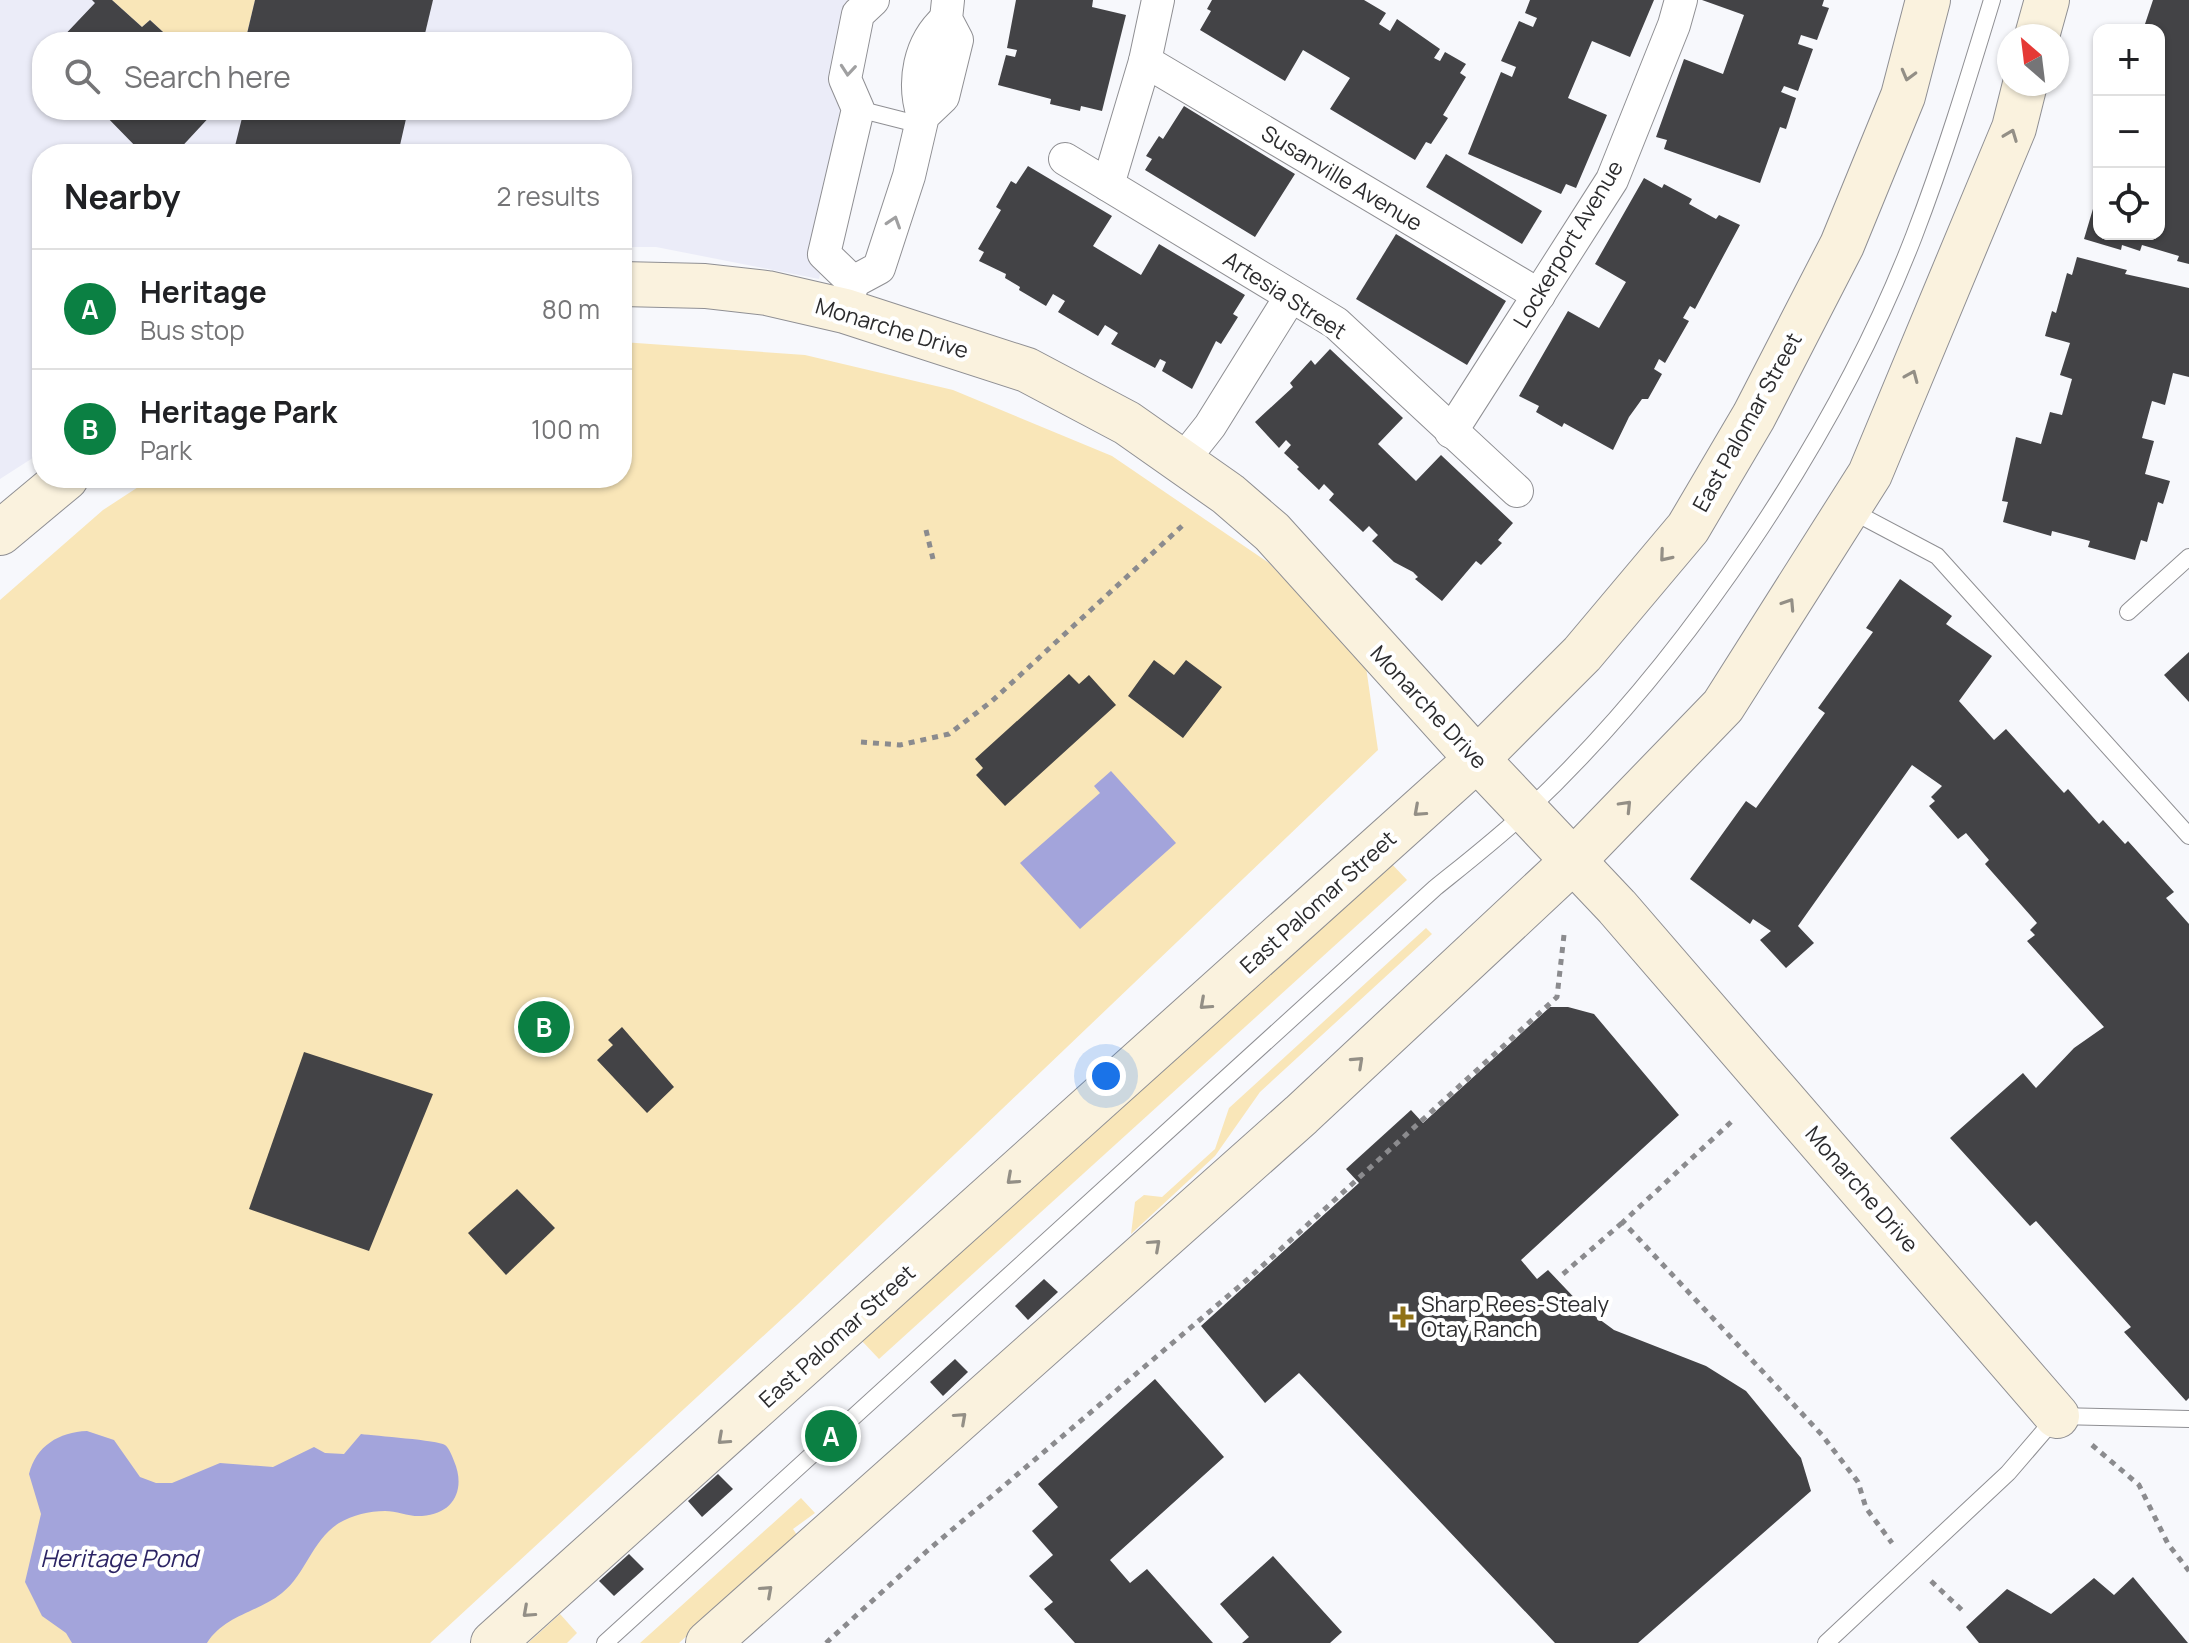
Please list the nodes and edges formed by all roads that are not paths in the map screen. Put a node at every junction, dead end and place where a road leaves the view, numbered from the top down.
1 (873, 0) edge
2 (1158, 0) edge
3 (1681, 0) edge
4 (1928, 0) edge
5 (1992, 0) edge
6 (2047, 0) edge
7 (947, 10) edge
8 (2040, 24) edge
9 (1145, 61) junction
10 (2022, 96) edge
11 (858, 109) junction
12 (922, 120) junction
13 (1065, 159) dead end
14 (1108, 185) junction
15 (632, 284) edge
16 (1539, 295) junction
17 (1291, 296) junction
18 (849, 297) junction
19 (1451, 432) junction
20 (1183, 460) junction
21 (54, 488) edge
22 (1517, 491) dead end
23 (1848, 509) junction
24 (0, 533) edge
25 (2189, 557) edge
26 (2128, 612) dead end
27 (1477, 759) junction
28 (1526, 812) junction
29 (2189, 836) edge
30 (1572, 862) junction
31 (2057, 1416) junction
32 (2189, 1419) edge
33 (493, 1643) edge
34 (605, 1643) edge
35 (708, 1643) edge
36 (1826, 1643) edge

1 -> 11 street
2 - 9 street
3 - 16 street, Lockerport Avenue
4 -> 27 main road, East Palomar Street
5 - 28 lane
6 - 8 main road
7 - 12 street
9 - 14 street
9 - 16 street, Susanville Avenue
23 -> 10 main road
11 - 12 lane
11 - 18 street
18 -> 12 street
13 - 14 street, Artesia Street
14 - 17 street, Artesia Street
15 - 18 main road, Monarche Drive
16 - 19 street, Lockerport Avenue
17 - 19 street, Artesia Street
17 - 20 street
18 - 20 main road, Monarche Drive
19 - 22 street, Artesia Street
20 - 27 main road, Monarche Drive
21 - 24 main road
23 - 29 lane
30 -> 23 main road
25 - 26 lane
27 - 28 main road, Monarche Drive
27 -> 33 main road, East Palomar Street
28 - 30 main road, Monarche Drive
28 - 34 lane
30 - 31 main road, Monarche Drive
35 -> 30 main road
31 - 32 lane
31 - 36 lane

